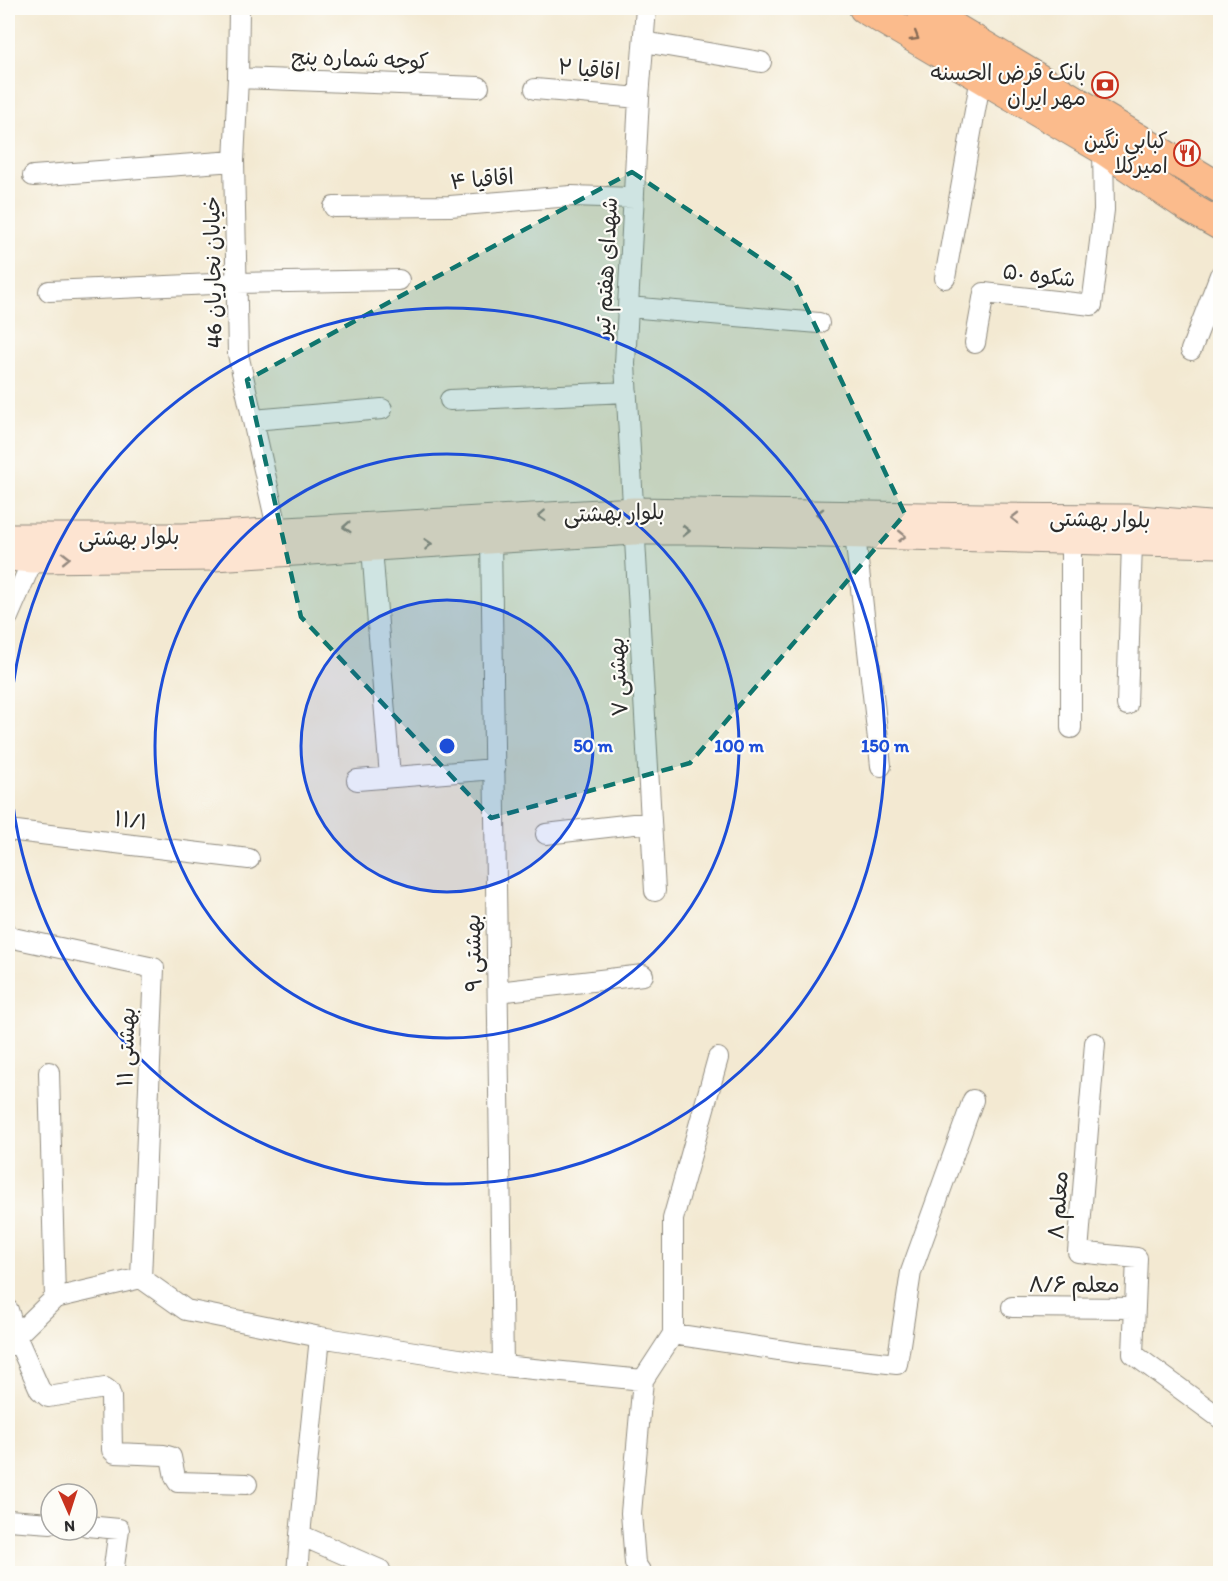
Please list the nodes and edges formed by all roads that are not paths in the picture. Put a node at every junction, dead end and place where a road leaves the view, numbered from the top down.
1 (239, 8) edge
2 (646, 8) edge
3 (864, 8) edge
4 (921, 8) edge
5 (644, 42) junction
6 (761, 62) dead end
7 (981, 77) junction
8 (238, 78) junction
9 (480, 87) dead end
10 (536, 89) dead end
11 (639, 98) junction
12 (1103, 149) junction
13 (234, 161) junction
14 (33, 176) dead end
15 (1218, 179) edge
16 (634, 198) junction
17 (334, 207) dead end
18 (1221, 225) edge
19 (1221, 275) edge
20 (945, 278) dead end
21 (399, 280) dead end
22 (237, 283) junction
23 (49, 291) dead end
24 (628, 307) junction
25 (819, 323) dead end
26 (975, 343) dead end
27 (1191, 350) dead end
28 (627, 392) junction
29 (450, 400) dead end
30 (382, 410) dead end
31 (253, 420) junction
32 (634, 521) junction
33 (1221, 526) edge
34 (937, 527) junction
35 (855, 535) junction
36 (8, 537) edge
37 (491, 539) junction
38 (1071, 540) junction
39 (279, 542) junction
40 (1132, 542) junction
41 (1221, 544) edge
42 (372, 548) junction
43 (20, 558) edge
44 (8, 617) edge
45 (1127, 705) dead end
46 (1071, 728) dead end
47 (881, 766) dead end
48 (495, 769) junction
49 (390, 777) junction
50 (357, 780) dead end
51 (651, 822) junction
52 (8, 830) edge
53 (546, 834) dead end
54 (249, 859) dead end
55 (655, 891) dead end
56 (8, 934) edge
57 (643, 975) dead end
58 (498, 992) junction
59 (1095, 1043) dead end
60 (718, 1058) dead end
61 (49, 1072) dead end
62 (973, 1100) dead end
63 (141, 1278) junction
64 (55, 1298) junction
65 (1012, 1307) dead end
66 (1135, 1308) junction
67 (8, 1310) edge
68 (673, 1334) junction
69 (320, 1337) junction
70 (12, 1341) edge
71 (503, 1366) junction
72 (643, 1380) junction
73 (1221, 1418) edge
74 (247, 1484) dead end
75 (8, 1520) edge
76 (39, 1522) edge
77 (99, 1527) edge
78 (300, 1535) junction
79 (113, 1574) edge
80 (297, 1574) edge
81 (380, 1574) edge
82 (642, 1574) edge

1 - 8 street, خیابان نجاریان 46
2 - 5 street, شهدای هفتم تیر
3 -> 7 main road
4 - 15 main road
5 - 6 street
5 - 11 street, شهدای هفتم تیر
7 - 12 main road
7 - 20 street
8 - 9 street, کوچه شماره پنج
8 - 13 street, خیابان نجاریان 46
10 - 11 street, اقاقیا ۲
11 - 16 street, شهدای هفتم تیر
12 - 18 main road
12 - 26 street, شکوه ۵۰
13 - 14 street
13 - 22 street, خیابان نجاریان 46
16 - 17 street, اقاقیا ۴
16 - 24 street, شهدای هفتم تیر
19 - 27 street
21 - 22 street
22 - 23 street
22 - 31 street, خیابان نجاریان 46
24 - 25 street
24 - 28 street, شهدای هفتم تیر
28 - 29 street
28 - 32 street, شهدای هفتم تیر
30 - 31 street
31 - 39 street, خیابان نجاریان 46
34 -> 32 main road, بلوار بهشتی
32 -> 35 main road, بلوار بهشتی
32 - 37 main road, بلوار بهشتی
32 -> 39 main road, بلوار بهشتی
32 - 51 street, بهشتی ۷
33 -> 34 main road, بلوار بهشتی
35 -> 34 main road, بلوار بهشتی
34 - 38 main road, بلوار بهشتی
35 - 47 street
36 - 39 main road, بلوار بهشتی
42 -> 37 main road, بلوار بهشتی
37 - 48 street, بهشتی ۹
38 - 40 main road, بلوار بهشتی
38 - 46 street
39 - 42 main road, بلوار بهشتی
43 -> 39 main road, بلوار بهشتی
40 - 41 main road, بلوار بهشتی
40 - 45 street
42 - 49 street
43 - 44 street
48 - 49 street
48 - 58 street, بهشتی ۹
49 - 50 street
51 - 53 street
51 - 55 street, بهشتی ۷
52 - 54 street, ۱۱/۱
56 - 63 street, بهشتی ۱۱
57 - 58 street
58 - 71 street, بهشتی ۹
59 - 66 street, معلم ۸
60 - 68 street
61 - 64 street
62 - 68 street
63 - 64 street
63 - 69 street
64 - 70 street
65 - 66 street, معلم ۸/۶
66 - 73 street, معلم ۸
67 - 70 street
68 - 72 street
69 - 71 street
69 - 78 street
70 - 74 street
71 - 72 street
72 - 82 street
75 - 76 street
77 - 79 street
78 - 80 street
78 - 81 street

